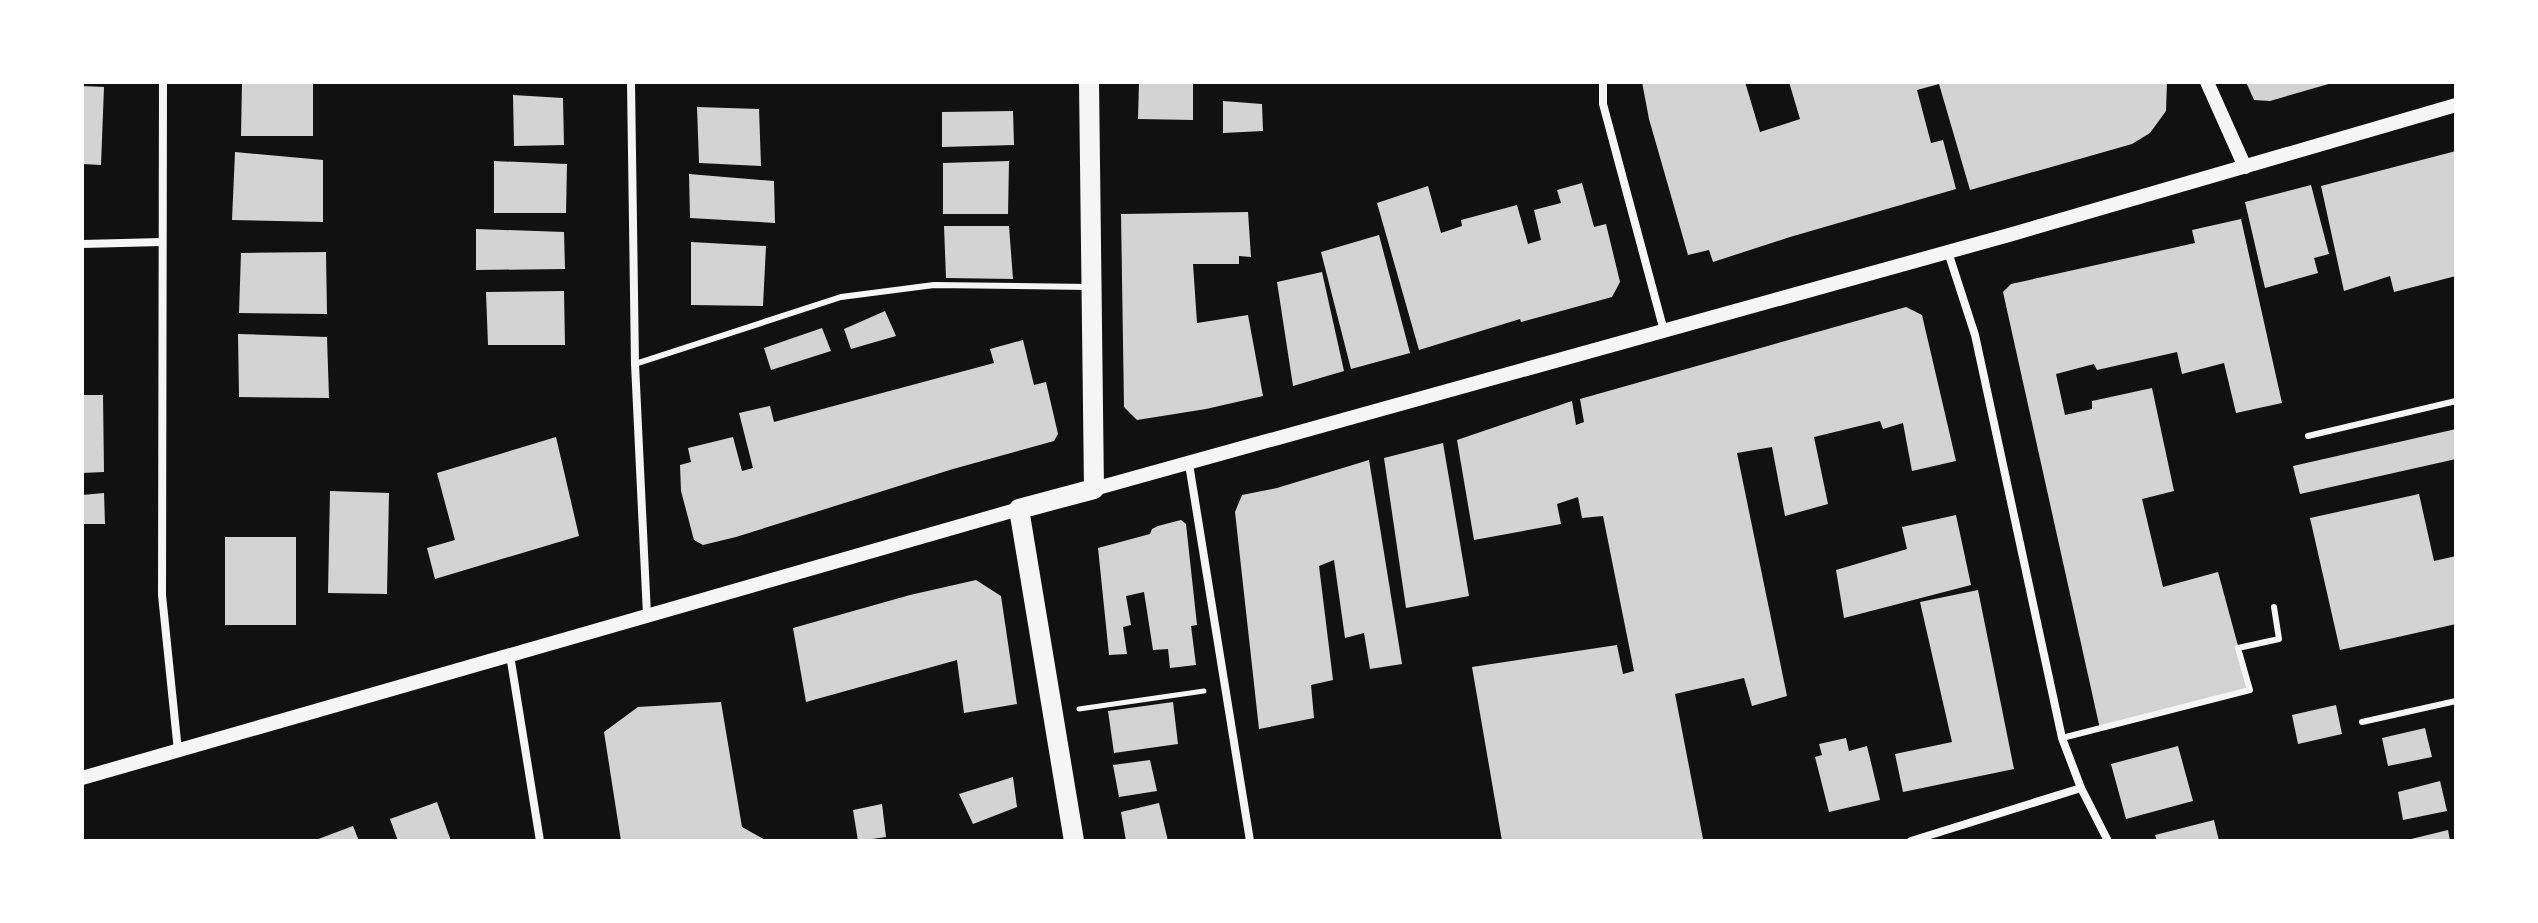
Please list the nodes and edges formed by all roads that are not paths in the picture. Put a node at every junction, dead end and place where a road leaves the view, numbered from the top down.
1 (163, 82) edge
2 (631, 82) edge
3 (1089, 82) edge
4 (1603, 82) edge
5 (2207, 82) edge
6 (2456, 105) edge
7 (2245, 167) junction
8 (162, 242) junction
9 (82, 244) edge
10 (1948, 252) junction
11 (1092, 287) junction
12 (1664, 331) junction
13 (635, 364) junction
14 (2456, 401) edge
15 (2308, 436) dead end
16 (1189, 464) junction
17 (1094, 489) junction
18 (1019, 509) junction
19 (2274, 607) dead end
20 (647, 615) junction
21 (510, 655) junction
22 (2456, 701) edge
23 (2362, 722) dead end
24 (2062, 738) junction
25 (178, 751) junction
26 (82, 778) edge
27 (2081, 788) junction
28 (540, 841) edge
29 (1074, 841) edge
30 (1250, 841) edge
31 (1911, 841) edge
32 (2108, 841) edge

1 - 8 street
2 - 13 street
3 - 11 main road
4 - 12 street
5 - 7 street
6 - 7 street
7 - 10 street
8 - 9 street
8 - 25 street
10 - 12 street
10 - 24 street
11 - 13 lane
11 - 17 main road
12 - 16 street
13 - 20 street
14 - 15 lane
16 - 17 street
16 - 30 street
17 - 18 main road
18 - 20 street
18 - 29 main road
19 - 24 lane
20 - 21 street
21 - 25 street
21 - 28 street
22 - 23 lane
24 - 27 street
25 - 26 street
27 - 31 street
27 - 32 street

